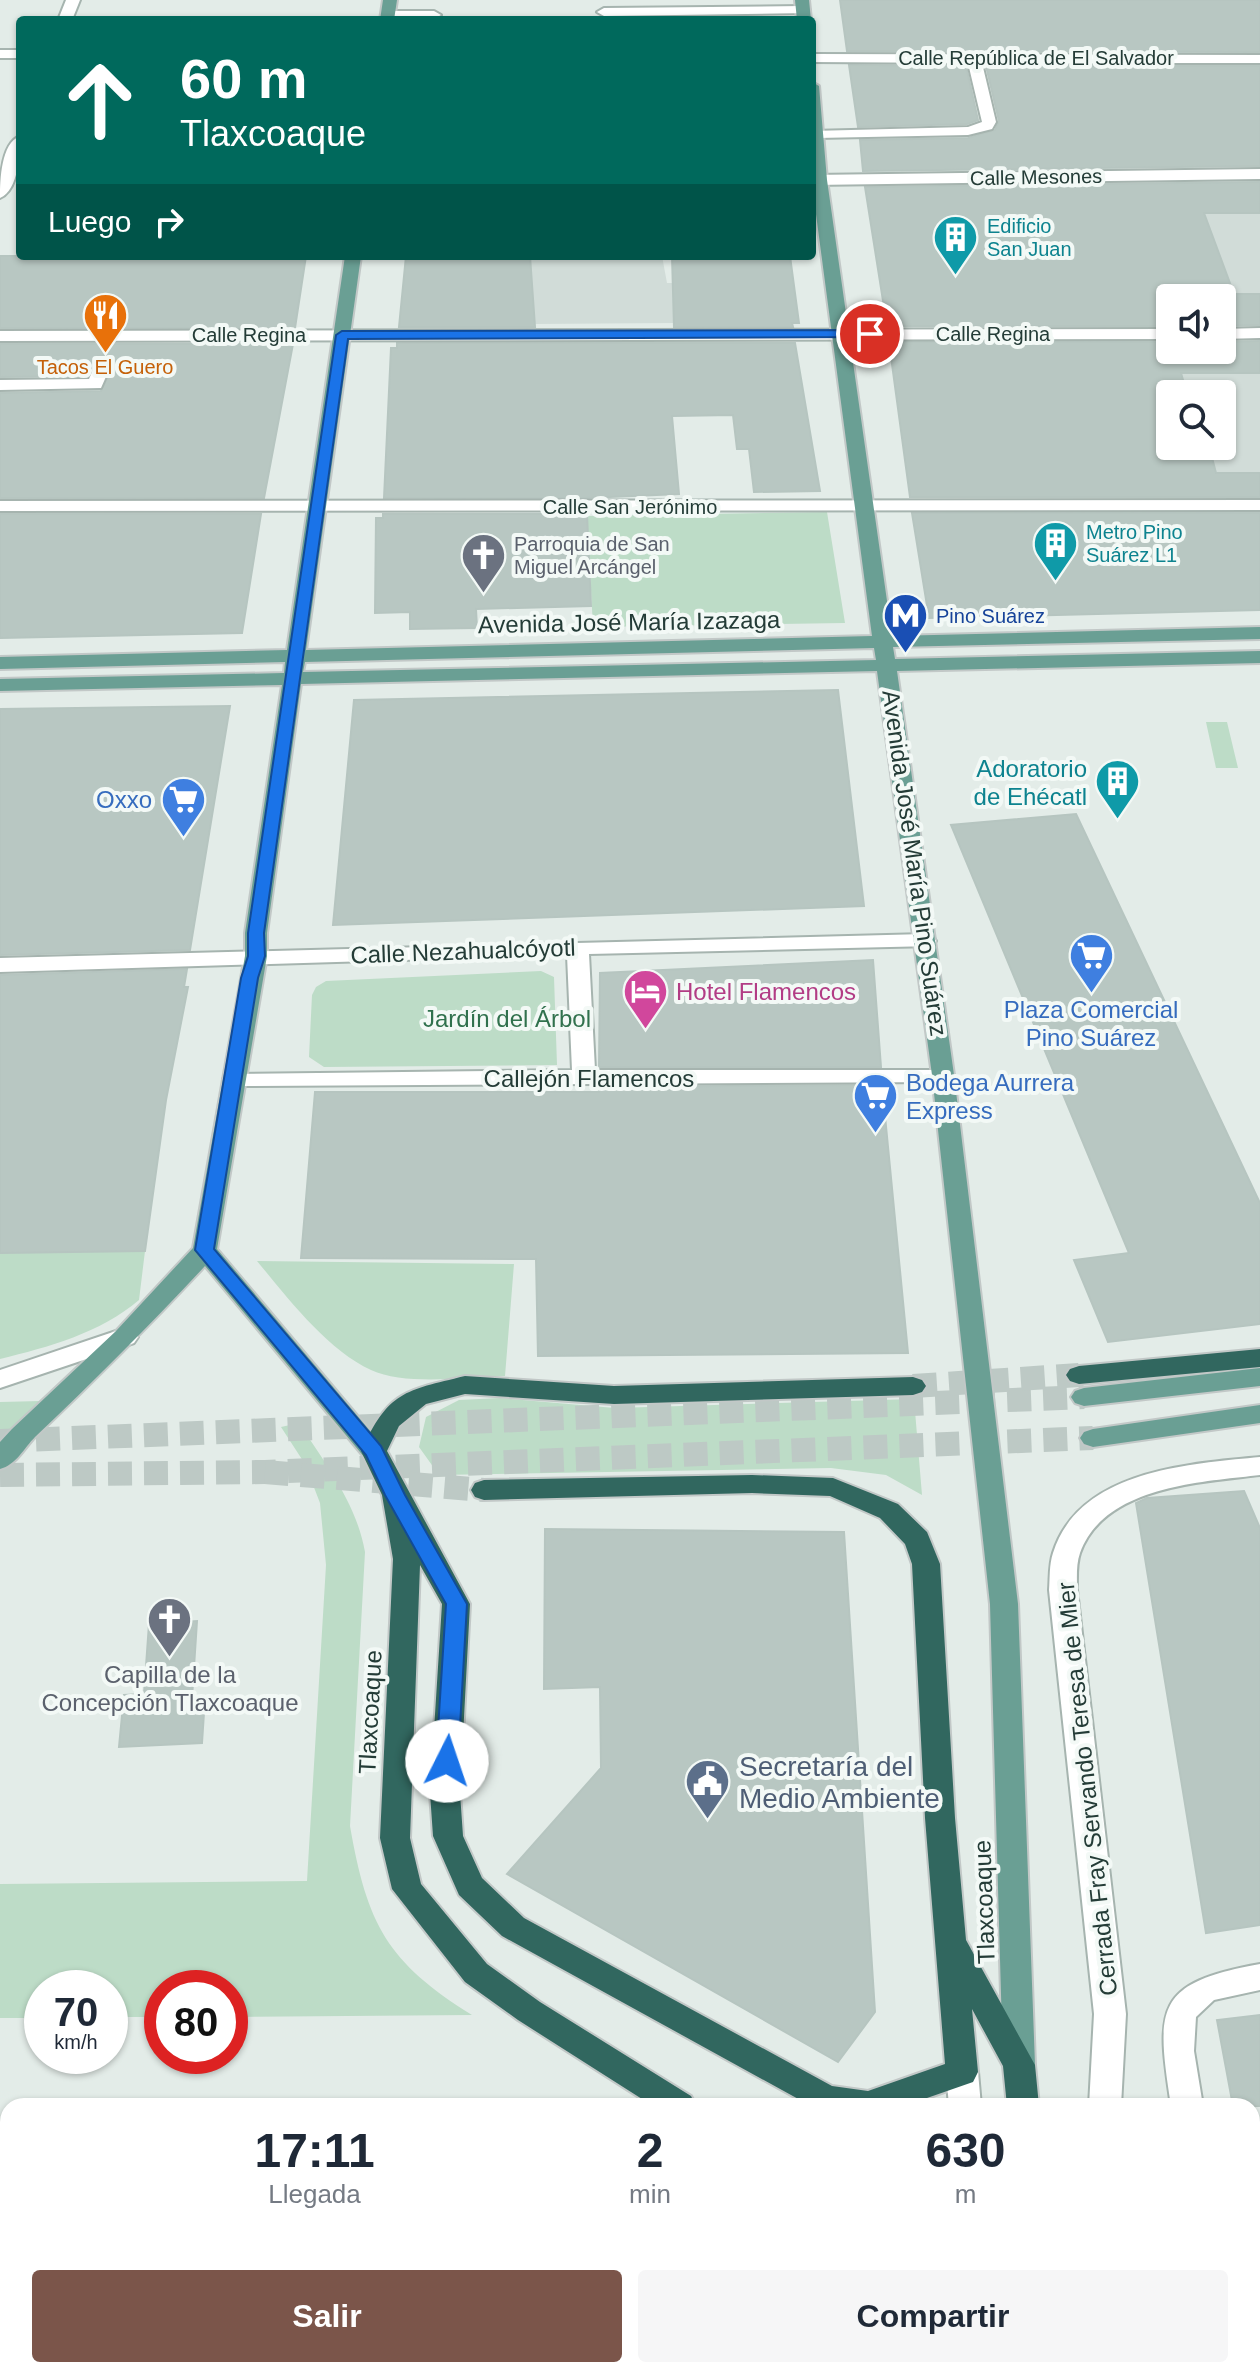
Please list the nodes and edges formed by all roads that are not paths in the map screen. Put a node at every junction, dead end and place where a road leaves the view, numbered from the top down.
1 (803, 10) edge
2 (434, 15) dead end
3 (611, 15) edge
4 (419, 16) edge
5 (816, 58) edge
6 (974, 58) junction
7 (1260, 59) edge
8 (816, 124) edge
9 (817, 134) junction
10 (16, 151) edge
11 (1260, 174) edge
12 (816, 180) edge
13 (0, 194) edge
14 (352, 260) edge
15 (1260, 333) edge
16 (840, 334) junction
17 (1156, 334) edge
18 (1236, 334) edge
19 (342, 335) junction
20 (0, 336) edge
21 (104, 363) dead end
22 (0, 385) edge
23 (1260, 505) edge
24 (0, 506) edge
25 (863, 507) junction
26 (317, 508) junction
27 (1260, 633) edge
28 (884, 642) junction
29 (295, 656) junction
30 (1260, 657) edge
31 (0, 663) edge
32 (888, 665) junction
33 (292, 679) junction
34 (0, 685) edge
35 (925, 941) junction
36 (578, 948) junction
37 (256, 956) junction
38 (0, 965) edge
39 (943, 1075) junction
40 (584, 1078) junction
41 (235, 1079) junction
42 (205, 1250) junction
43 (970, 1307) joint
44 (125, 1337) junction
45 (1260, 1358) edge
46 (1260, 1377) edge
47 (0, 1379) edge
48 (913, 1386) tunnel mouth
49 (1081, 1386) joint
50 (1260, 1414) edge
51 (1093, 1438) tunnel mouth
52 (374, 1451) junction
53 (0, 1460) edge
54 (1260, 1466) edge
55 (484, 1490) tunnel mouth
56 (395, 1495) junction
57 (951, 1941) junction
58 (1260, 1977) edge
59 (1019, 2065) junction
60 (962, 2072) junction
61 (668, 2098) edge
62 (825, 2098) edge
63 (888, 2098) edge
64 (964, 2098) edge
65 (1022, 2098) edge
66 (1105, 2098) edge
67 (1186, 2098) edge

1 - 3 street
2 - 4 street
5 - 6 street, Calle República de El Salvador
6 - 7 street, Calle República de El Salvador
6 - 9 street
8 - 9 main road, Avenida José María Pino Suárez
9 - 12 main road, Avenida José María Pino Suárez
10 - 13 street
11 - 12 street, Calle Mesones
12 - 16 main road, Avenida José María Pino Suárez
14 - 19 main road
15 - 18 street
16 - 17 street, Calle Regina
16 - 19 street, Calle Regina
16 - 25 main road, Avenida José María Pino Suárez
19 - 20 street, Calle Regina
19 - 26 main road
21 - 22 street
23 - 25 street, Calle San Jerónimo
24 - 26 street, Calle San Jerónimo
25 - 26 street, Calle San Jerónimo
25 - 28 main road, Avenida José María Pino Suárez
26 - 29 main road
27 - 28 main road, Avenida José María Izazaga
28 - 29 main road, Avenida José María Izazaga
28 - 32 main road, Avenida José María Pino Suárez
29 - 31 main road, Avenida José María Izazaga
29 - 33 main road
30 - 32 main road, Avenida José María Izazaga
32 - 33 main road, Avenida José María Izazaga
32 - 35 main road, Avenida José María Pino Suárez
33 - 34 main road, Avenida José María Izazaga
33 - 37 main road
35 - 36 street, Calle Nezahualcóyotl
35 - 39 main road, Avenida José María Pino Suárez
36 - 37 street, Calle Nezahualcóyotl
36 - 40 street
37 - 38 street, Calle Nezahualcóyotl
37 - 41 main road
39 - 40 street, Callejón Flamencos
39 - 43 main road, Avenida José María Pino Suárez
40 - 41 street, Callejón Flamencos
41 - 42 main road
42 - 44 main road
42 - 52 main road, Tlaxcoaque
43 - 59 main road, Tlaxcoaque
44 - 47 street
44 - 53 main road
45 - 49 highway
46 - 49 main road
48 - 52 highway
50 - 51 main road
52 - 56 highway, Tlaxcoaque
54 - 66 street, Cerrada Fray Servando Teresa de Mier
55 - 57 highway
56 - 61 highway, Tlaxcoaque
56 - 62 highway
57 - 59 highway
57 - 60 highway
58 - 67 street
59 - 65 highway
60 - 63 highway
60 - 64 street

